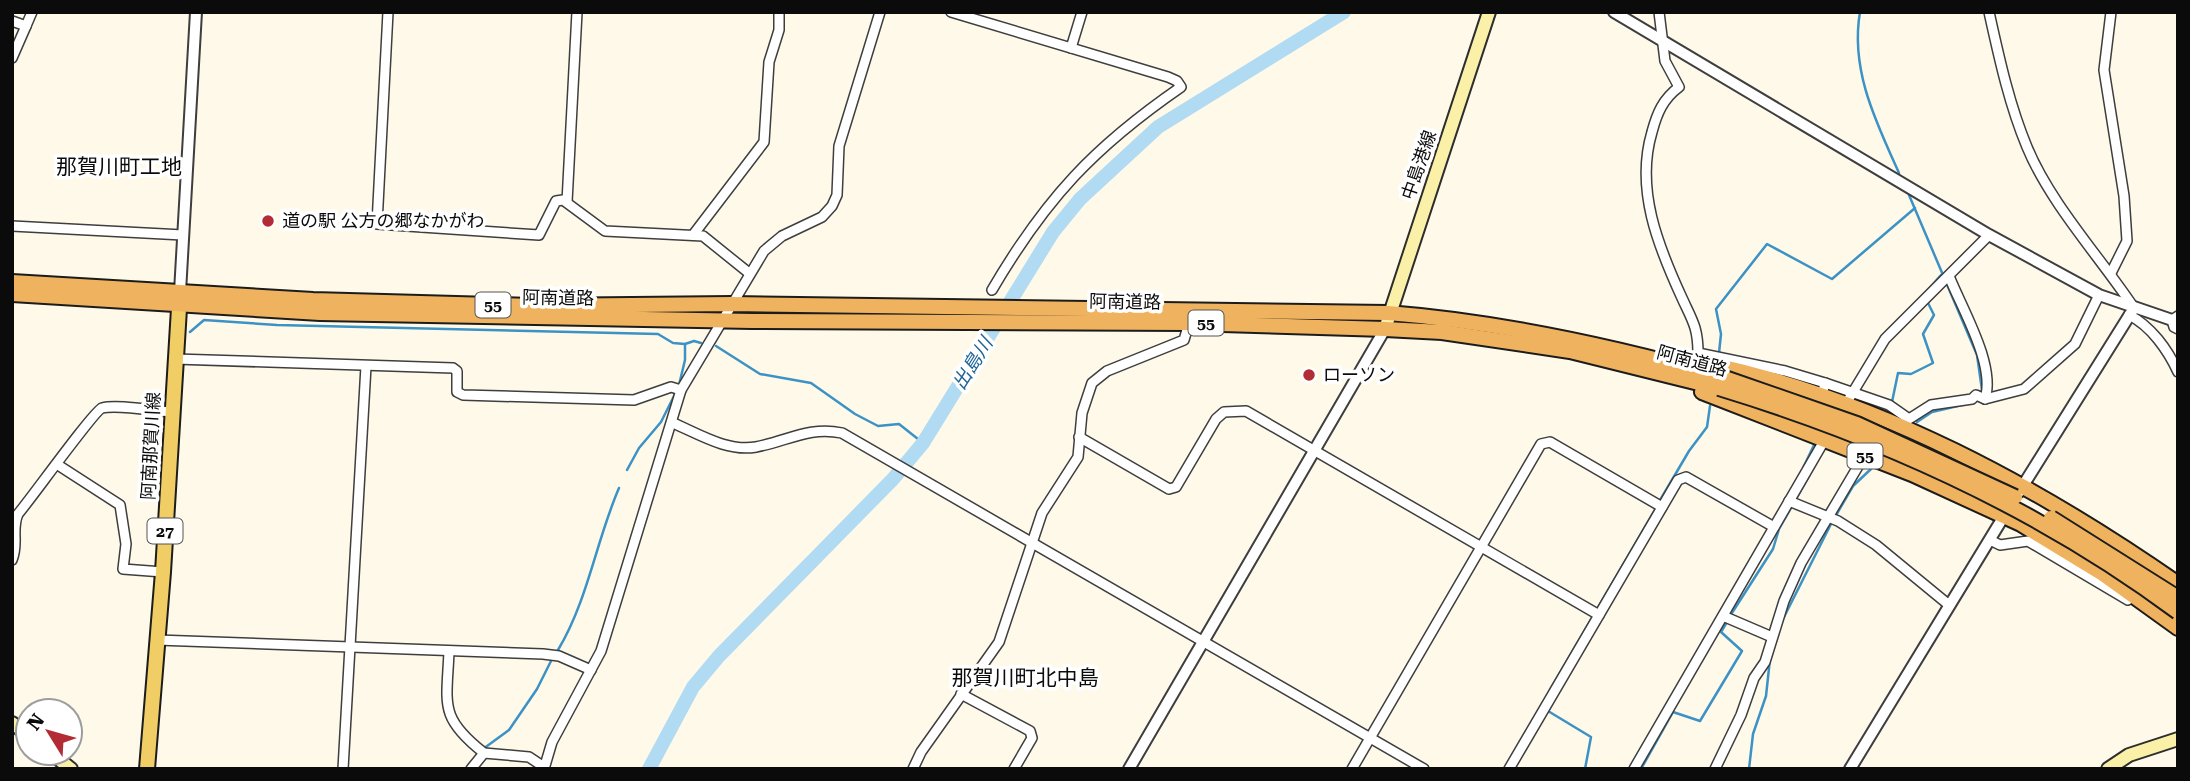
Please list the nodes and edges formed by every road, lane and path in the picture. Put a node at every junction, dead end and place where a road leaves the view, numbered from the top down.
1 (32, 12) edge
2 (196, 12) edge
3 (388, 12) edge
4 (577, 12) edge
5 (779, 12) edge
6 (880, 12) edge
7 (951, 12) edge
8 (1082, 12) edge
9 (1489, 12) edge
10 (1614, 12) edge
11 (1659, 12) edge
12 (1989, 12) edge
13 (2111, 12) edge
14 (12, 20) edge
15 (26, 26) junction
16 (1663, 43) junction
17 (1071, 48) junction
18 (12, 58) edge
19 (566, 202) junction
20 (12, 226) edge
21 (183, 235) junction
22 (693, 235) junction
23 (1989, 235) junction
24 (749, 272) junction
25 (2110, 273) junction
26 (1946, 279) junction
27 (12, 282) edge
28 (992, 290) dead end
29 (12, 294) edge
30 (2099, 295) junction
31 (179, 299) junction
32 (732, 304) junction
33 (2132, 311) junction
34 (1388, 313) junction
35 (970, 315) junction
36 (1029, 315) junction
37 (721, 320) junction
38 (2176, 322) edge
39 (1189, 323) junction
40 (1385, 329) junction
41 (1616, 355) junction
42 (175, 359) junction
43 (366, 366) junction
44 (2178, 372) edge
45 (1721, 382) junction
46 (1824, 389) junction
47 (681, 390) junction
48 (1850, 397) junction
49 (1982, 398) junction
50 (172, 412) junction
51 (673, 423) junction
52 (1079, 437) junction
53 (1825, 441) junction
54 (1314, 451) junction
55 (1860, 463) dead end
56 (58, 465) junction
57 (2022, 487) junction
58 (1792, 503) junction
59 (1659, 505) junction
60 (2004, 516) junction
61 (1833, 519) junction
62 (13, 522) edge
63 (1774, 527) junction
64 (1990, 540) junction
65 (1032, 541) junction
66 (1482, 548) junction
67 (12, 560) edge
68 (163, 572) junction
69 (2178, 584) edge
70 (2178, 598) edge
71 (1949, 605) junction
72 (2178, 612) edge
73 (1596, 614) junction
74 (1727, 618) junction
75 (2178, 628) edge
76 (2178, 636) edge
77 (1772, 637) junction
78 (158, 640) junction
79 (1203, 641) junction
80 (350, 646) junction
81 (449, 651) junction
82 (591, 670) junction
83 (961, 694) junction
84 (1370, 737) junction
85 (2178, 738) edge
86 (484, 753) junction
87 (544, 768) edge
88 (147, 769) edge
89 (343, 769) edge
90 (471, 769) edge
91 (913, 769) edge
92 (1014, 769) edge
93 (1129, 769) edge
94 (1352, 769) edge
95 (1424, 769) edge
96 (1509, 769) edge
97 (1634, 769) edge
98 (1715, 769) edge
99 (1850, 769) edge
100 (2108, 769) edge

1 - 15 street
2 - 21 street
3 - 19 street
4 - 19 street
5 - 22 street
6 - 24 street
7 - 17 street
8 - 17 street
9 - 34 main road, 中島港線
10 - 16 street
11 - 16 street
12 - 25 street
13 - 25 street
14 - 15 street
15 - 18 street
16 - 23 street
16 - 46 street
17 - 28 street
19 - 22 street
20 - 21 street
21 - 31 street
22 - 24 street
23 - 26 street
23 - 30 street
24 - 32 street
25 - 33 street
26 - 48 street
26 - 49 street
27 - 31 highway, 阿南道路 / 55
29 - 31 highway, 阿南道路 / 55
30 - 33 street
30 - 49 street
31 - 32 highway, 阿南道路 / 55
31 - 37 highway, 阿南道路 / 55
31 - 42 main road, 阿南那賀川線 / 27
32 - 35 highway, 阿南道路 / 55
32 - 37 street
33 - 38 street
33 - 44 street
33 - 57 street
34 - 36 highway, 阿南道路 / 55
34 - 40 main road, 中島港線
34 - 41 highway, 阿南道路 / 55
35 - 36 highway, 阿南道路 / 55
35 - 37 highway, 阿南道路 / 55
36 - 39 highway, 阿南道路 / 55
37 - 47 street
39 - 40 highway, 阿南道路 / 55
39 - 52 street
40 - 41 highway, 阿南道路 / 55
40 - 54 street
41 - 45 highway, 阿南道路 / 55
41 - 46 highway, 55
41 - 53 highway, 55
42 - 43 street
42 - 50 main road, 阿南那賀川線 / 27
43 - 47 street
43 - 80 street
45 - 70 highway, 阿南道路 / 55, bridge
45 - 72 highway, 阿南道路 / 55, bridge
46 - 48 highway, 55
47 - 51 street
48 - 49 street
48 - 53 street
48 - 57 highway, 55
50 - 56 street
50 - 68 main road, 阿南那賀川線 / 27
51 - 65 street
51 - 82 street
52 - 54 street
52 - 65 street
53 - 58 street
53 - 60 highway, 55
54 - 66 street
54 - 79 street
55 - 61 street
56 - 62 street
56 - 68 street
57 - 60 street
57 - 69 highway, 55
58 - 61 street
58 - 63 street
59 - 63 street
59 - 66 street
59 - 73 street
60 - 64 street
60 - 75 highway, 55
61 - 71 street
61 - 77 street
62 - 67 street
63 - 74 street
64 - 71 street
64 - 76 street
65 - 79 street
65 - 83 street
66 - 73 street
66 - 84 street
68 - 78 main road, 阿南那賀川線 / 27
71 - 99 street
73 - 96 street
74 - 77 street
74 - 97 street
77 - 98 street
78 - 80 street
78 - 88 main road, 阿南那賀川線 / 27
79 - 84 street
79 - 93 street
80 - 81 street
80 - 89 street
81 - 82 street
81 - 86 street
82 - 87 street
83 - 91 street
83 - 92 street
84 - 94 street
84 - 95 street
85 - 100 main road
86 - 87 street
86 - 90 street

